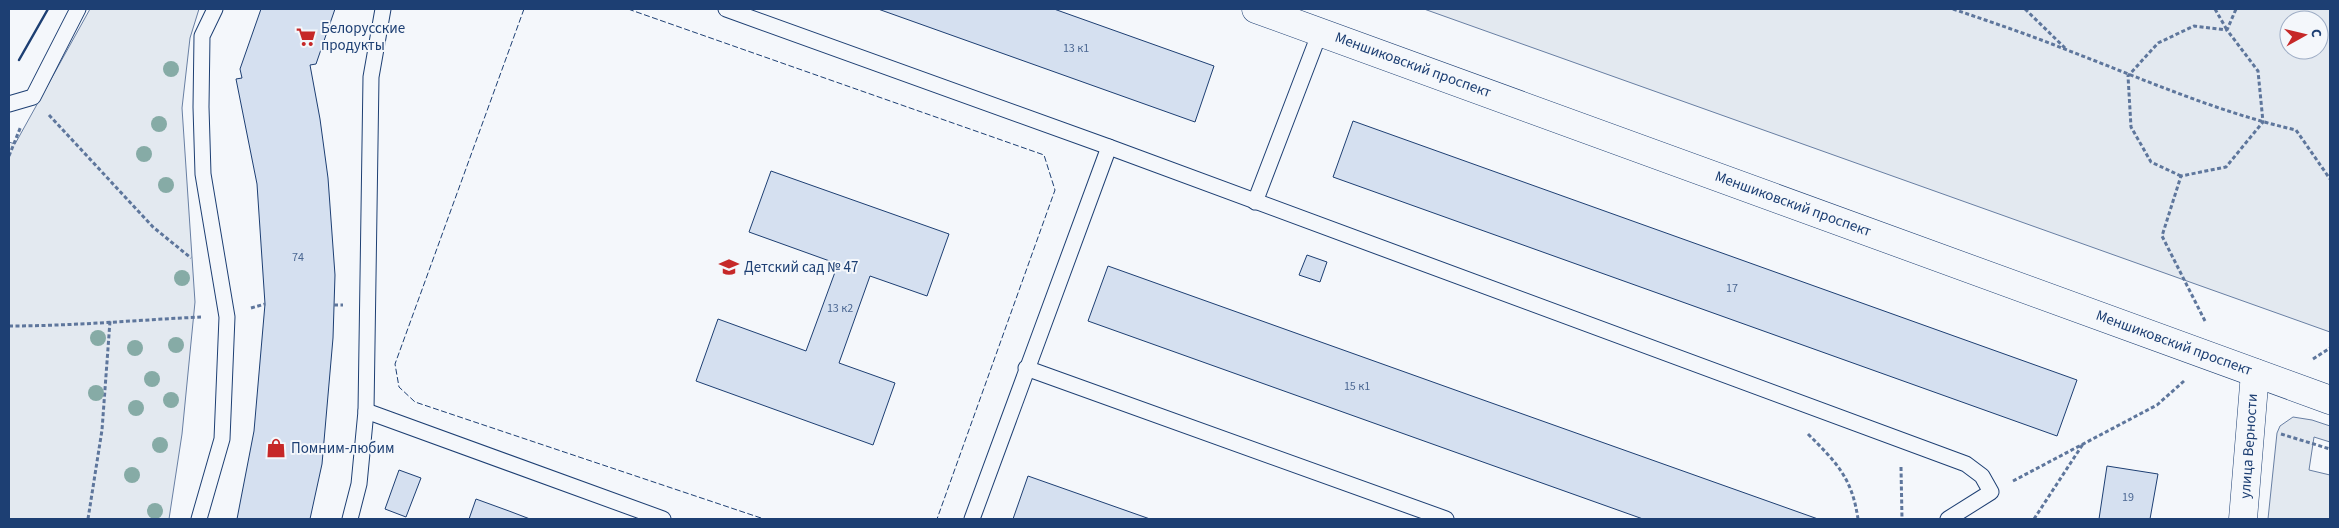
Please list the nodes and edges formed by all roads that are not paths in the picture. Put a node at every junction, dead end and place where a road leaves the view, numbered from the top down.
1 (78, 9) edge
2 (215, 9) edge
3 (383, 9) edge
4 (726, 9) edge
5 (1256, 9) edge
6 (1320, 32) junction
7 (9, 104) edge
8 (1109, 147) junction
9 (1255, 202) junction
10 (1026, 368) junction
11 (2255, 373) junction
12 (2330, 400) edge
13 (366, 411) junction
14 (199, 519) edge
15 (350, 519) edge
16 (663, 519) edge
17 (972, 519) edge
18 (1446, 519) edge
19 (1948, 519) edge
20 (2244, 519) edge

1 - 7 lane
2 - 14 lane
3 - 13 lane
4 - 8 lane
5 - 6 street, Меншиковский проспект
6 - 9 lane
6 - 11 street, Меншиковский проспект
8 - 9 lane
8 - 10 lane
9 - 19 lane
10 - 17 lane
10 - 18 lane
11 - 12 street, Меншиковский проспект
11 - 20 street, улица Верности
13 - 15 lane
13 - 16 lane

